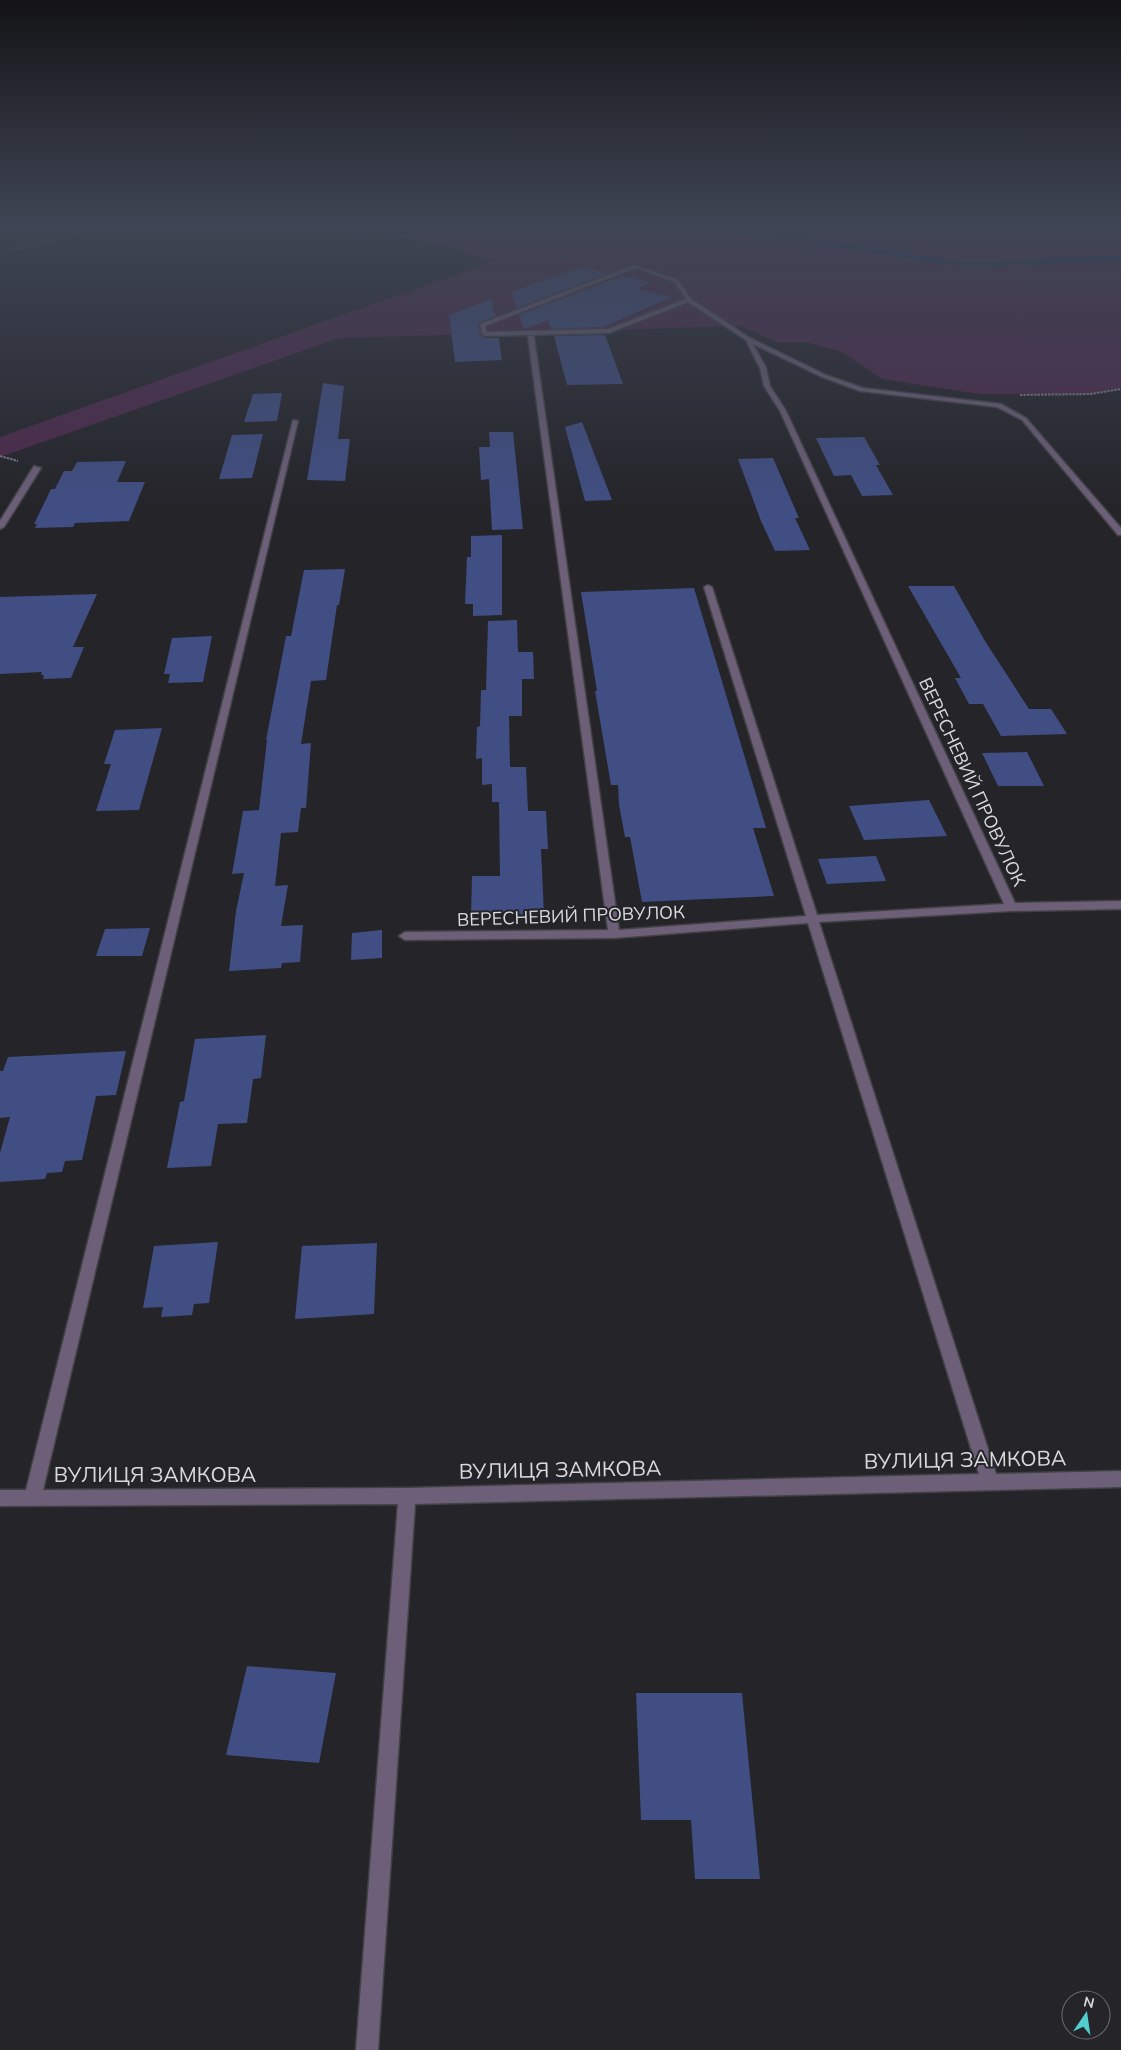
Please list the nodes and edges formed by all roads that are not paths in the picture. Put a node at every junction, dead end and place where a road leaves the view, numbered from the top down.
1 (499, 319) edge
2 (641, 319) edge
3 (717, 319) edge
4 (531, 337) dead end
5 (748, 339) junction
6 (295, 421) dead end
7 (38, 468) dead end
8 (0, 527) edge
9 (1121, 533) edge
10 (708, 587) dead end
11 (1121, 905) edge
12 (1011, 907) junction
13 (811, 919) junction
14 (614, 934) junction
15 (405, 936) dead end
16 (1121, 1479) edge
17 (990, 1482) junction
18 (408, 1496) junction
19 (0, 1498) edge
20 (32, 1498) junction
21 (367, 2050) edge

1 - 2 street
3 - 5 street
4 - 14 street
5 - 9 street
5 - 12 street, ВЕРЕСНЕВИЙ ПРОВУЛОК
6 - 20 street
7 - 8 street
10 - 13 street
11 - 12 street
12 - 13 street, ВЕРЕСНЕВИЙ ПРОВУЛОК
13 - 14 street, ВЕРЕСНЕВИЙ ПРОВУЛОК
13 - 17 street
14 - 15 street, ВЕРЕСНЕВИЙ ПРОВУЛОК
16 - 17 street, ВУЛИЦЯ ЗАМКОВА
17 - 18 street, ВУЛИЦЯ ЗАМКОВА
18 - 20 street, ВУЛИЦЯ ЗАМКОВА
18 - 21 street
19 - 20 street, ВУЛИЦЯ ЗАМКОВА

